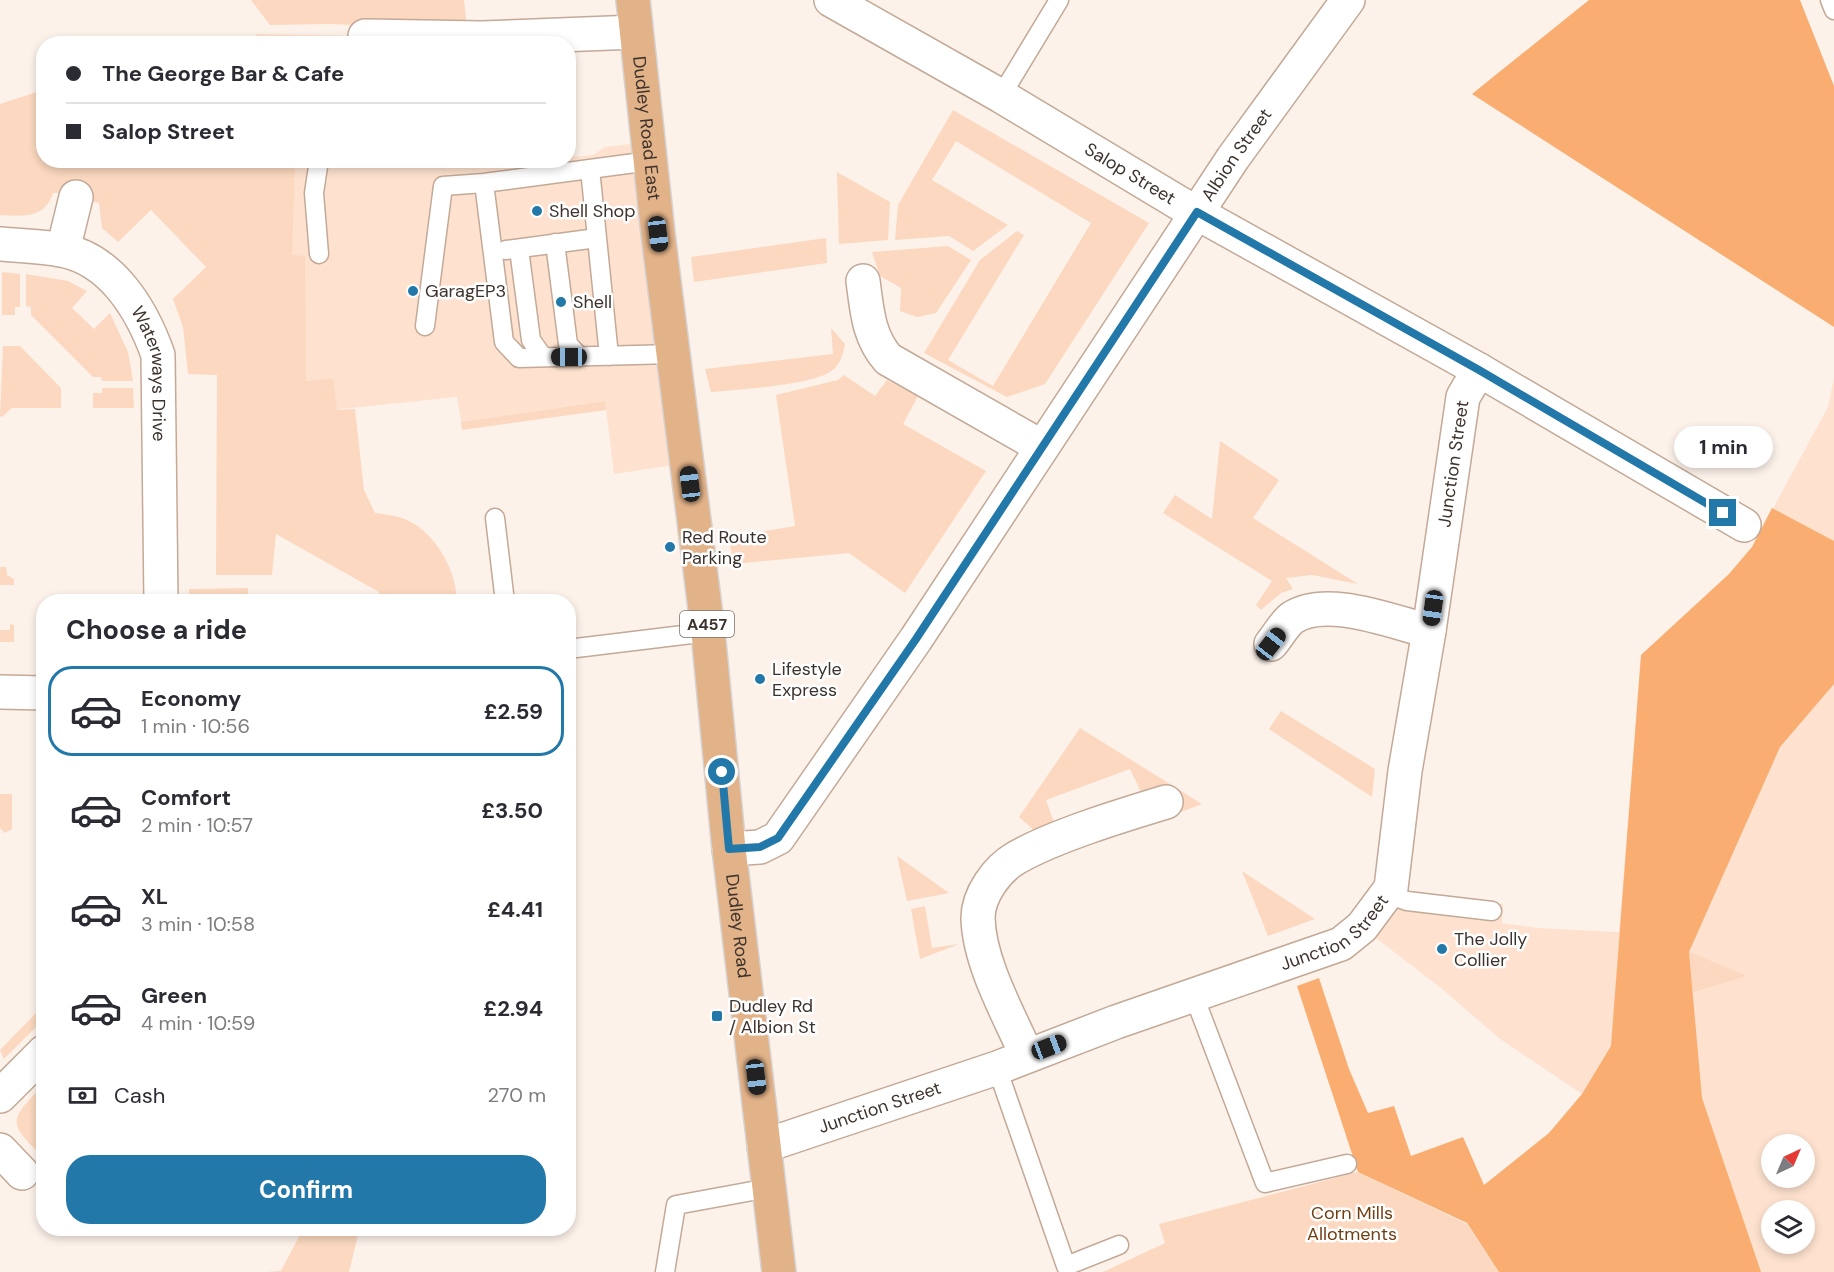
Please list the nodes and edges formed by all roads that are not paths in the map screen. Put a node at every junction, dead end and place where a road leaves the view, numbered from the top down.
1 (633, 0) edge
2 (831, 0) edge
3 (1059, 0) edge
4 (1348, 0) edge
5 (1830, 0) edge
6 (1834, 10) edge
7 (636, 32) junction
8 (552, 36) edge
9 (1001, 96) junction
10 (650, 161) junction
11 (319, 168) edge
12 (590, 169) junction
13 (484, 183) junction
14 (76, 197) dead end
15 (1197, 212) junction
16 (597, 238) junction
17 (555, 243) junction
18 (0, 244) edge
19 (519, 249) junction
20 (63, 250) junction
21 (493, 252) junction
22 (319, 254) dead end
23 (864, 281) dead end
24 (425, 326) dead end
25 (674, 354) junction
26 (609, 356) junction
27 (543, 357) junction
28 (580, 357) junction
29 (1479, 370) junction
30 (680, 400) joint
31 (1042, 447) junction
32 (495, 518) dead end
33 (1744, 525) dead end
34 (160, 594) edge
35 (504, 594) edge
36 (1429, 631) junction
37 (708, 632) junction
38 (1271, 644) dead end
39 (576, 648) edge
40 (0, 692) edge
41 (36, 693) edge
42 (1166, 802) dead end
43 (729, 849) junction
44 (1387, 894) junction
45 (1492, 911) dead end
46 (1194, 996) junction
47 (1027, 1056) junction
48 (36, 1060) edge
49 (997, 1068) junction
50 (0, 1096) edge
51 (764, 1146) junction
52 (1347, 1164) dead end
53 (769, 1188) junction
54 (1119, 1245) dead end
55 (665, 1272) edge
56 (779, 1272) edge

1 - 7 main road, Dudley Road East / A457
2 - 9 street, Salop Street
3 - 9 lane
4 - 15 street, Albion Street
5 - 6 lane
7 - 8 street
7 - 10 main road, Dudley Road East / A457
9 - 15 street, Salop Street
10 - 12 lane
10 - 25 main road, Dudley Road East / A457
11 - 22 lane
12 - 13 lane
12 - 16 lane
13 - 21 lane
13 - 24 lane
14 - 20 street
15 - 29 street, Salop Street
15 - 31 street, Albion Street
16 - 17 lane
16 - 26 lane
17 - 19 lane
17 - 28 lane
18 - 20 street, Waterways Drive
19 - 21 lane
19 - 27 lane
20 - 34 street, Waterways Drive
21 - 27 lane
23 - 31 street
25 - 26 lane
25 - 30 main road, Dudley Road East / A457
26 - 28 lane
27 - 28 lane
29 - 33 street, Salop Street
29 - 36 street, Junction Street
30 - 37 main road, Dudley Road / A457
31 - 43 street, Albion Street
32 - 35 lane
36 - 38 street
36 - 44 street, Junction Street
37 - 39 lane
37 - 43 main road, Dudley Road / A457
40 - 41 street
42 - 47 street
43 - 51 main road, Dudley Road / A457
44 - 45 lane
44 - 46 street, Junction Street
46 - 47 street, Junction Street
46 - 52 lane
47 - 49 street, Junction Street
48 - 50 street
49 - 51 street, Junction Street
49 - 54 lane
51 - 53 main road, Dudley Road / A457
53 - 55 lane
53 - 56 main road, Dudley Road / A457

